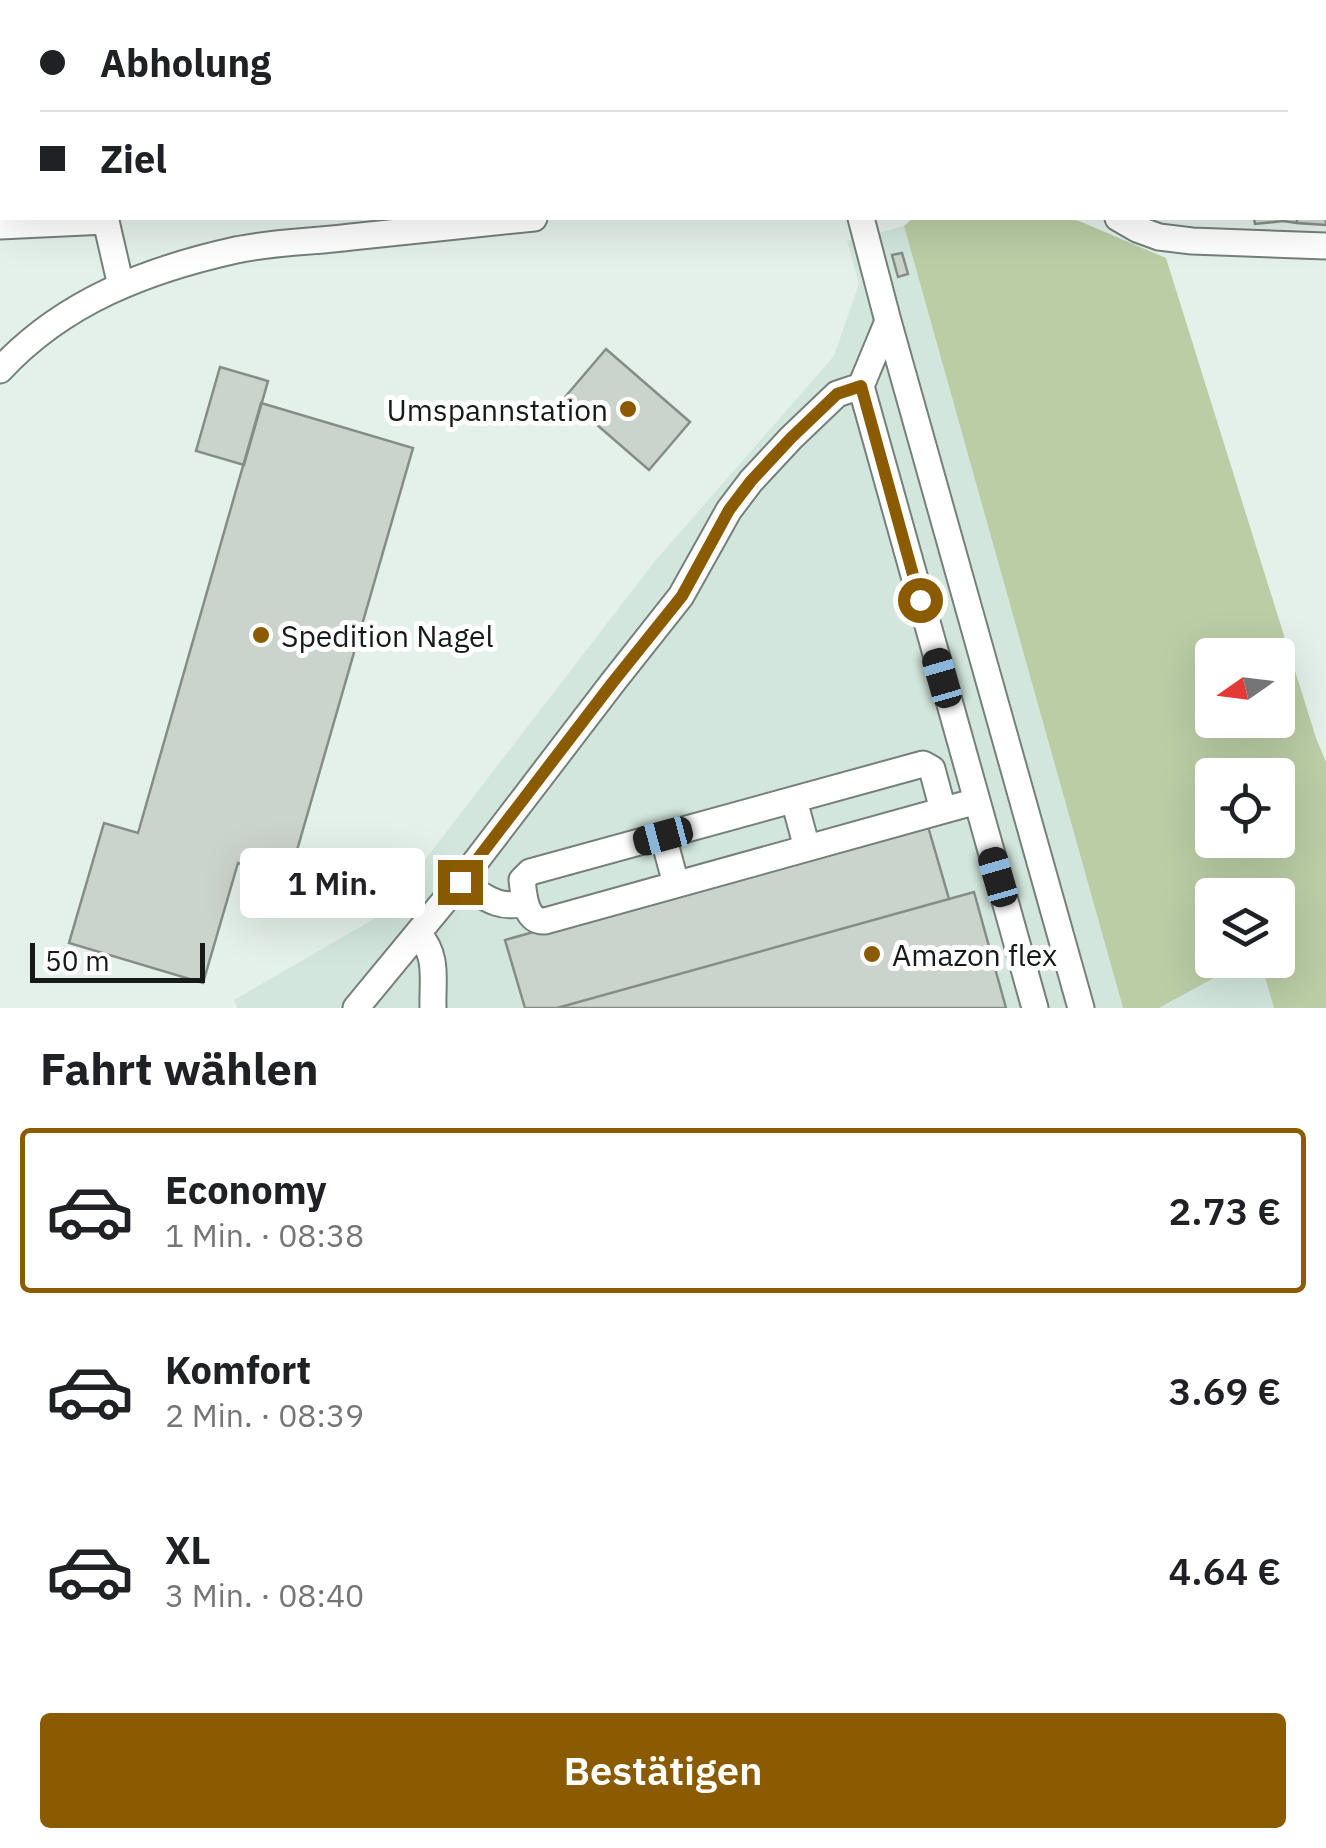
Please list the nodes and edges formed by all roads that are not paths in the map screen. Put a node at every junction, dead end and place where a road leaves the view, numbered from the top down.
1 (91, 220) edge
2 (106, 220) edge
3 (516, 220) edge
4 (862, 220) edge
5 (1121, 220) edge
6 (0, 226) edge
7 (1326, 246) edge
8 (122, 286) junction
9 (888, 321) junction
10 (0, 370) edge
11 (861, 386) junction
12 (794, 800) junction
13 (977, 801) junction
14 (943, 810) junction
15 (663, 836) junction
16 (807, 848) junction
17 (460, 882) junction
18 (676, 884) junction
19 (525, 903) junction
20 (418, 933) junction
21 (356, 1008) edge
22 (432, 1008) edge
23 (1035, 1008) edge
24 (1081, 1008) edge

1 - 6 street
2 - 8 street
3 - 8 street
4 - 9 street
5 - 7 street
8 - 10 street
9 - 11 street
9 - 24 street
11 - 13 street
11 - 17 street
12 - 14 street
12 - 15 street
12 - 16 street
13 - 14 street
13 - 23 street
14 - 16 street
15 - 18 street
15 - 19 street
16 - 18 street
17 - 19 street
17 - 20 street
18 - 19 street
20 - 21 street
20 - 22 street

